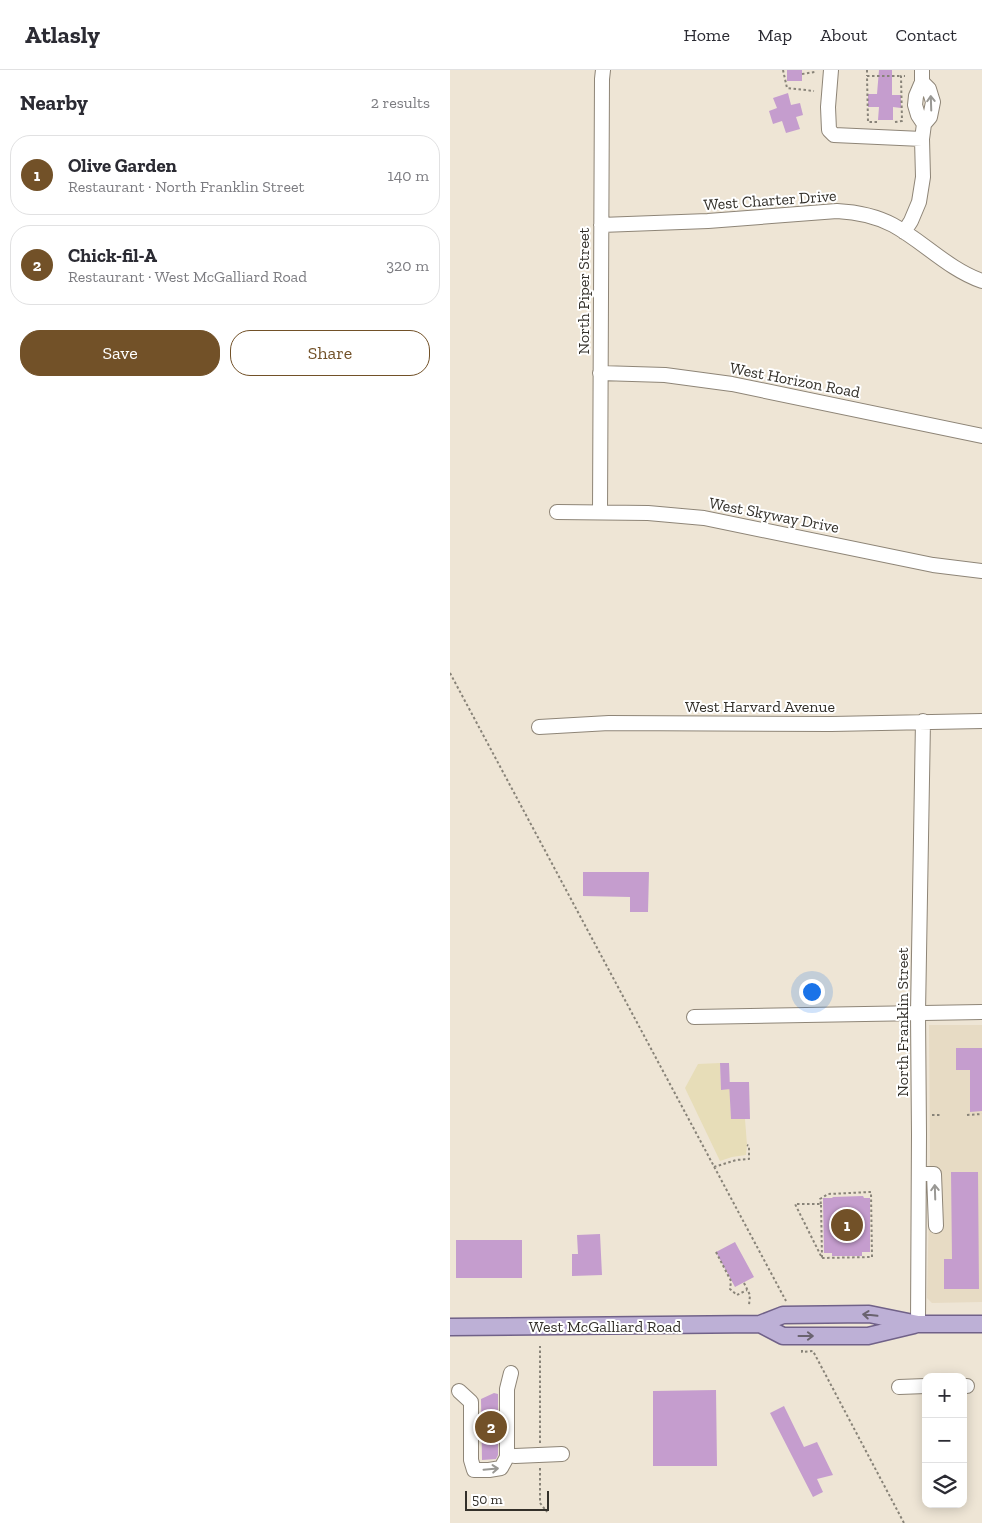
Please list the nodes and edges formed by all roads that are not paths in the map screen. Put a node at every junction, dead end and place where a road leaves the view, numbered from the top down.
1 (603, 70) edge
2 (831, 70) edge
3 (922, 76) edge
4 (922, 139) junction
5 (601, 225) junction
6 (904, 232) junction
7 (982, 281) edge
8 (600, 373) junction
9 (982, 436) edge
10 (557, 512) dead end
11 (600, 512) junction
12 (982, 570) edge
13 (982, 720) edge
14 (923, 721) junction
15 (539, 727) dead end
16 (982, 1012) edge
17 (918, 1013) junction
18 (694, 1017) dead end
19 (919, 1174) junction
20 (936, 1226) dead end
21 (918, 1324) junction
22 (982, 1324) edge
23 (450, 1327) edge
24 (511, 1373) dead end
25 (922, 1386) edge
26 (899, 1387) dead end
27 (459, 1391) dead end
28 (562, 1454) dead end
29 (515, 1456) dead end

1 - 5 street, North Piper Street
2 - 4 street
3 - 4 street
4 - 6 street
5 - 6 street, West Charter Drive
5 - 8 street, North Piper Street
6 - 7 street, West Charter Drive
8 - 9 street, West Horizon Road
8 - 11 street, North Piper Street
10 - 11 street, West Skyway Drive
11 - 12 street, West Skyway Drive
13 - 14 street, West Harvard Avenue
14 - 15 street, West Harvard Avenue
14 - 17 street, North Franklin Street
16 - 17 street
17 - 18 street
17 - 19 street, North Franklin Street
20 -> 19 street
19 - 21 street, North Franklin Street
21 - 22 main road, West McGalliard Road
21 - 23 main road, West McGalliard Road
27 -> 24 street
25 - 26 street
28 - 29 street

